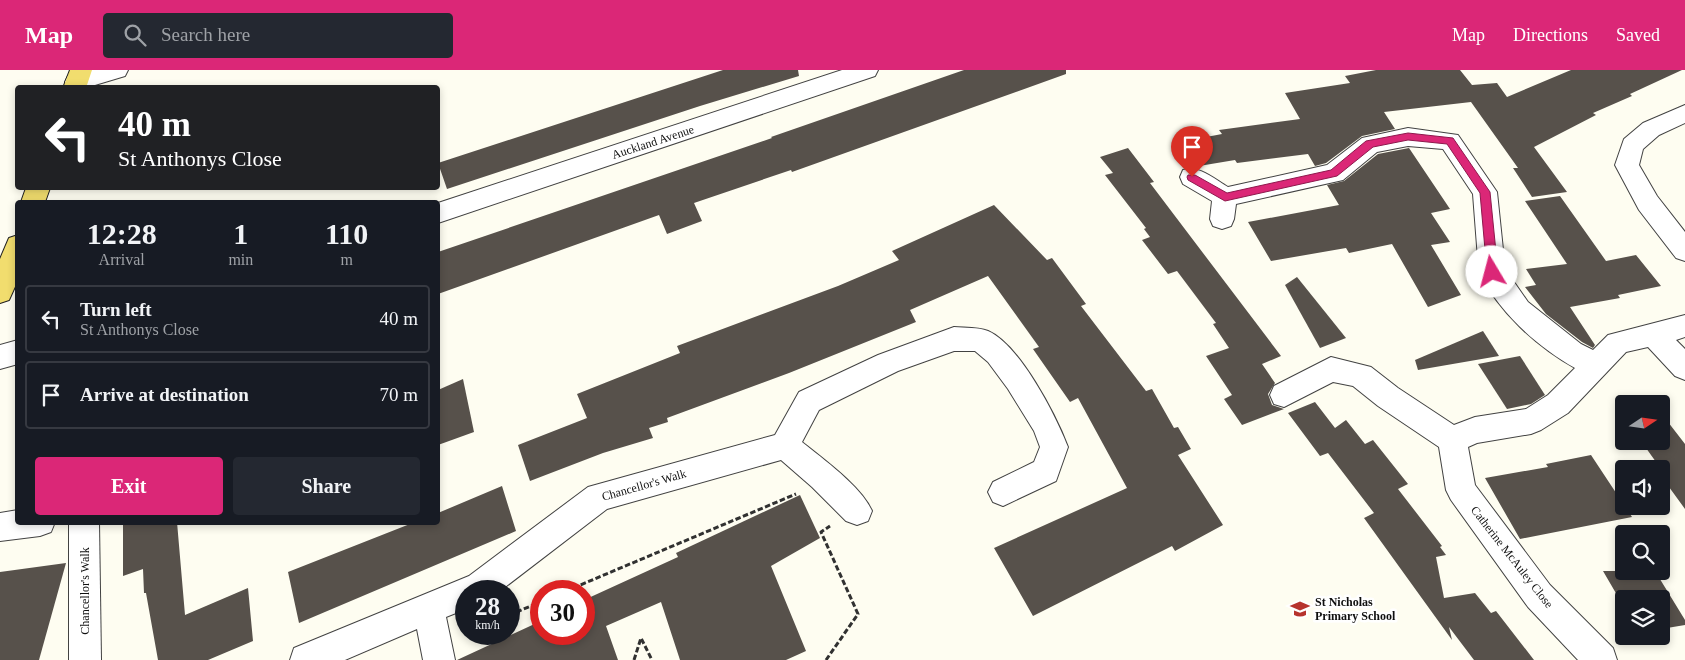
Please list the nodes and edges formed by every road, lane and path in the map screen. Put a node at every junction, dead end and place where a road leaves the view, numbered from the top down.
1 (117, 70) edge
2 (863, 71) edge
3 (77, 80) edge
4 (1685, 113) edge
5 (1192, 177) dead end
6 (440, 212) edge
7 (1685, 251) edge
8 (15, 252) edge
9 (3, 278) edge
10 (1685, 326) edge
11 (1653, 334) junction
12 (15, 353) edge
13 (0, 358) edge
14 (1595, 365) junction
15 (1685, 368) edge
16 (1284, 395) dead end
17 (1452, 440) junction
18 (785, 446) junction
19 (813, 484) junction
20 (1004, 492) dead end
21 (847, 517) joint
22 (16, 525) edge
23 (84, 525) edge
24 (0, 527) edge
25 (490, 580) edge
26 (591, 580) edge
27 (455, 598) edge
28 (428, 609) junction
29 (85, 660) edge
30 (306, 660) edge
31 (439, 660) edge
32 (634, 660) edge
33 (652, 660) edge
34 (826, 660) edge
35 (1601, 660) edge

1 - 3 street
2 - 6 street, Auckland Avenue
4 - 7 street
5 - 14 street
8 - 9 main road
10 - 11 street
11 - 14 street
11 - 15 street
12 - 13 street
14 - 17 street
16 - 17 street
17 - 35 street, Catherine McAuley Close
18 - 19 street
18 - 20 street
18 - 25 street, Chancellor's Walk
19 - 21 street
19 - 26 path
21 - 34 path
22 - 24 street
23 - 29 street, Chancellor's Walk
27 - 28 street
28 - 30 street
28 - 31 street
32 - 33 path

